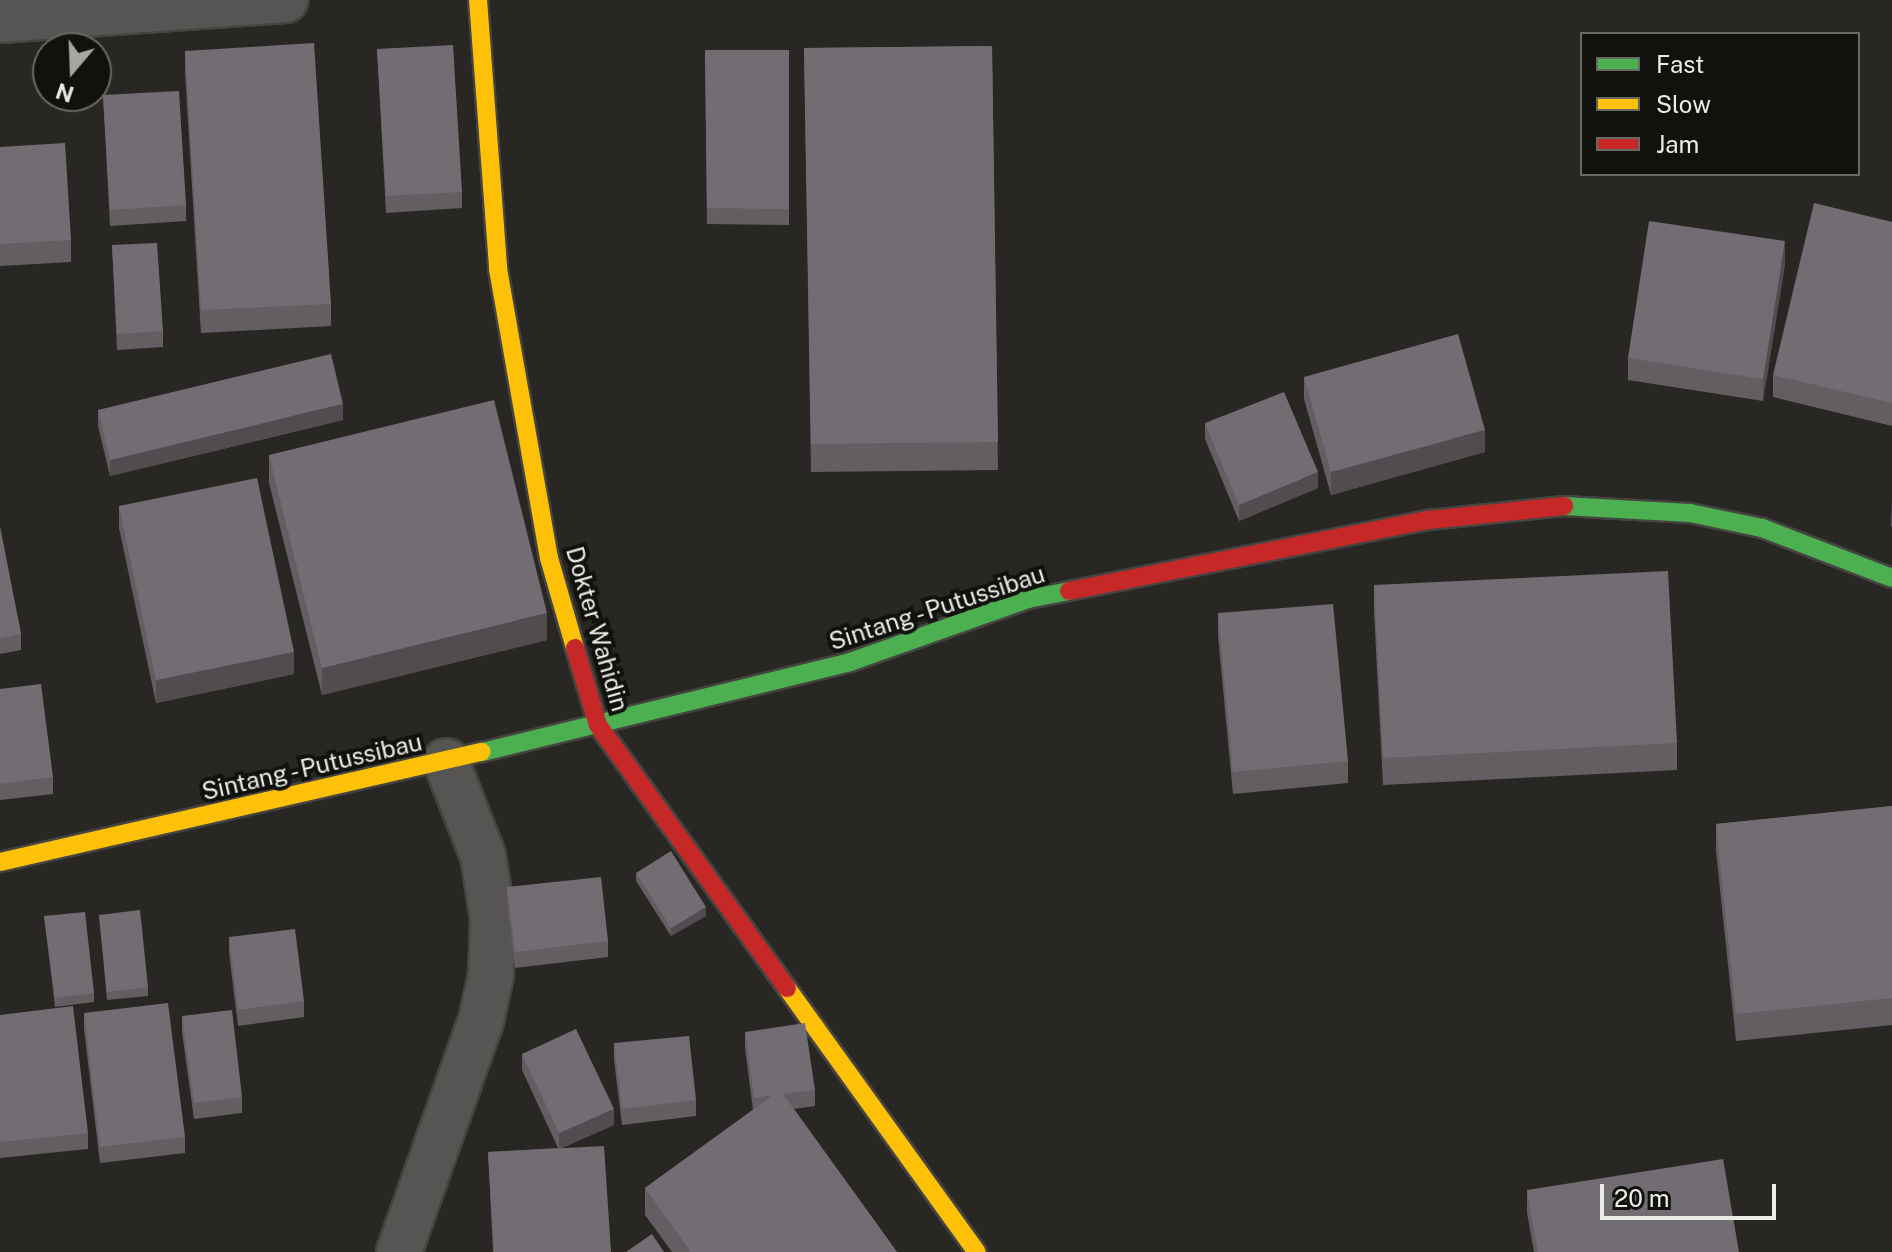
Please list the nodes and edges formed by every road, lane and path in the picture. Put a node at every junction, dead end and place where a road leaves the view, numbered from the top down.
1 (285, 0) edge
2 (478, 0) edge
3 (0, 20) edge
4 (1892, 578) edge
5 (598, 725) junction
6 (446, 761) junction
7 (0, 862) edge
8 (399, 1252) edge
9 (977, 1252) edge

1 - 3 street
2 - 5 main road, Dokter Wahidin
4 - 5 main road, Sintang - Putussibau
5 - 6 main road, Sintang - Putussibau
5 - 9 main road, Dokter Wahidin
6 - 7 main road, Sintang - Putussibau
6 - 8 street

